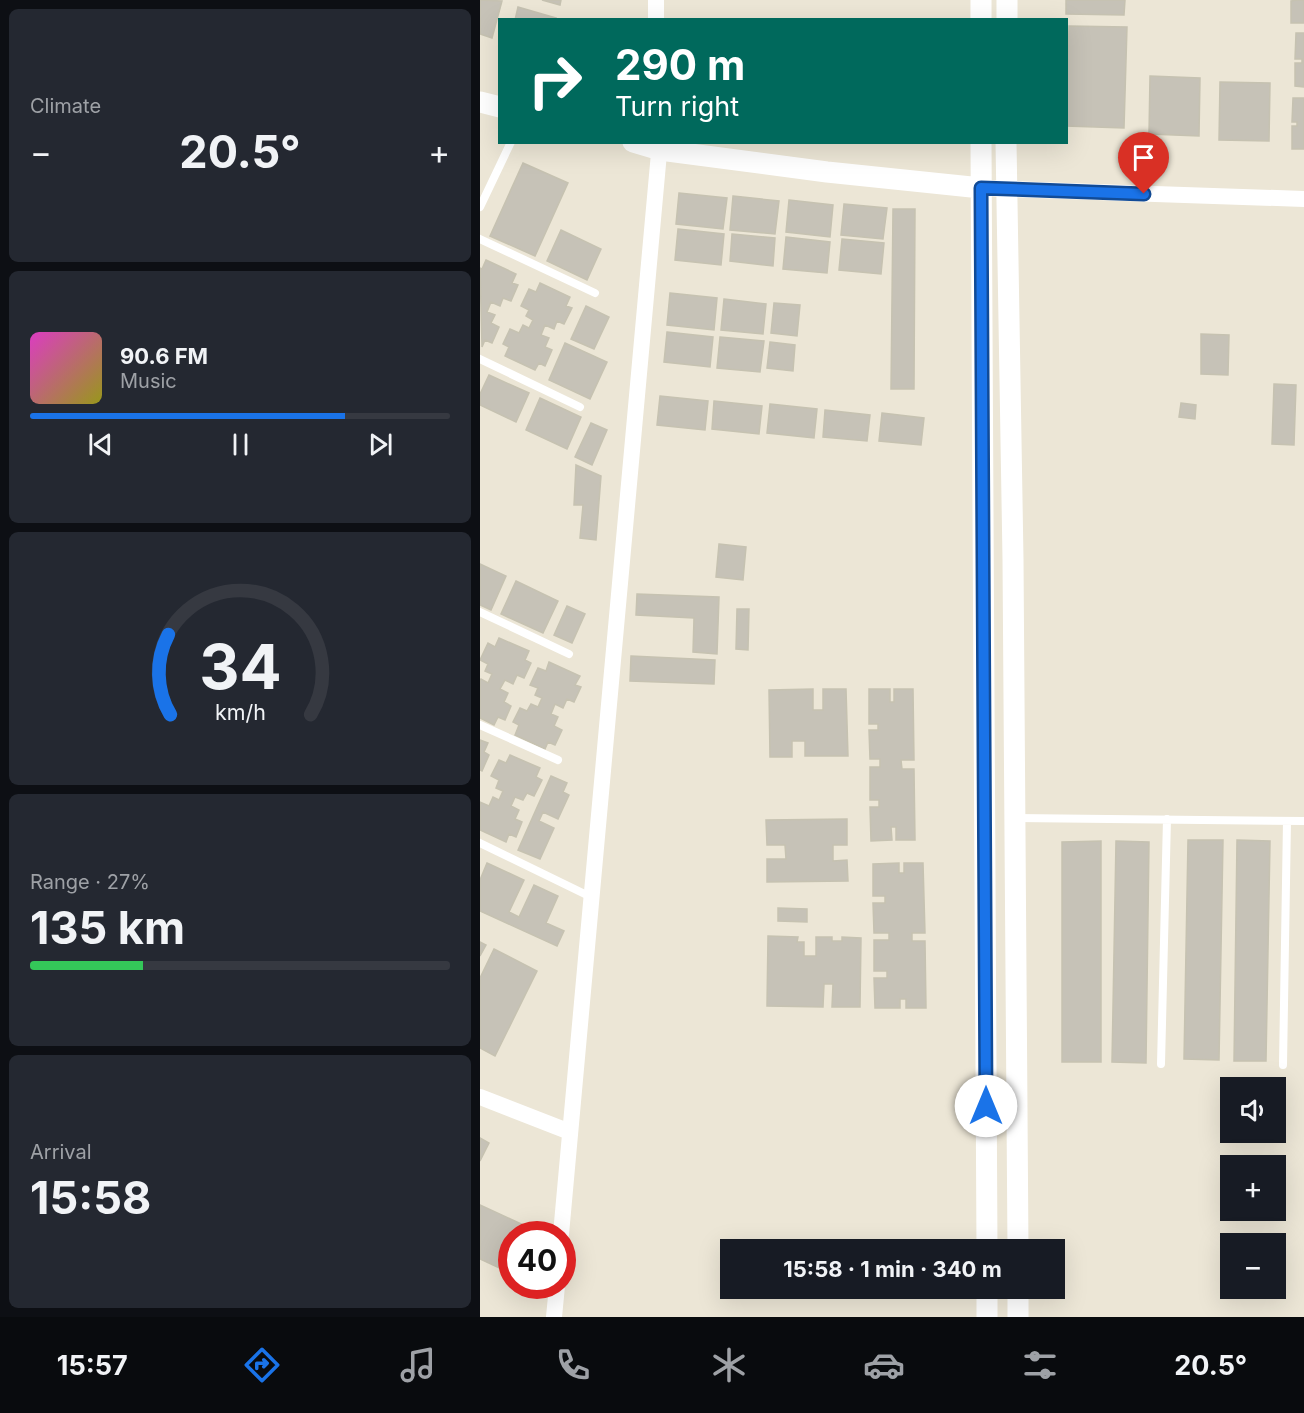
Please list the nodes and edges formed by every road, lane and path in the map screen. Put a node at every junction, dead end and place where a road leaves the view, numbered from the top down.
1 (656, 0) edge
2 (981, 0) edge
3 (1007, 0) edge
4 (656, 18) edge
5 (981, 18) edge
6 (1007, 18) edge
7 (480, 102) edge
8 (498, 106) edge
9 (510, 144) edge
10 (981, 144) edge
11 (1006, 144) edge
12 (660, 146) edge
13 (981, 188) junction
14 (1006, 189) junction
15 (1304, 199) edge
16 (480, 207) edge
17 (480, 239) edge
18 (595, 293) dead end
19 (480, 359) edge
20 (580, 407) dead end
21 (480, 612) edge
22 (569, 654) dead end
23 (480, 724) edge
24 (558, 760) dead end
25 (1015, 818) junction
26 (1167, 819) junction
27 (1287, 820) junction
28 (1304, 821) edge
29 (480, 843) edge
30 (1016, 866) junction
31 (985, 867) junction
32 (593, 898) junction
33 (1161, 1064) dead end
34 (1283, 1065) dead end
35 (480, 1097) edge
36 (570, 1132) junction
37 (562, 1221) edge
38 (987, 1239) edge
39 (1018, 1239) edge
40 (556, 1299) edge
41 (987, 1299) edge
42 (1018, 1299) edge
43 (554, 1317) edge
44 (987, 1317) edge
45 (1018, 1317) edge

1 - 4 street
2 - 5 street
3 - 6 street
7 - 8 street
9 - 16 lane
10 - 13 street
11 - 14 street
12 - 13 street
12 - 32 street
13 - 14 street
13 - 31 street
14 - 15 street
14 - 25 street
17 - 18 lane
19 - 20 lane
21 - 22 lane
23 - 24 lane
25 - 26 lane
25 - 30 street
26 - 27 lane
26 - 33 lane
27 - 28 lane
27 - 34 lane
29 - 32 lane
30 - 31 street
30 - 39 street
31 - 38 street
32 - 36 street
35 - 36 street
36 - 37 street
40 - 43 street
41 - 44 street
42 - 45 street

